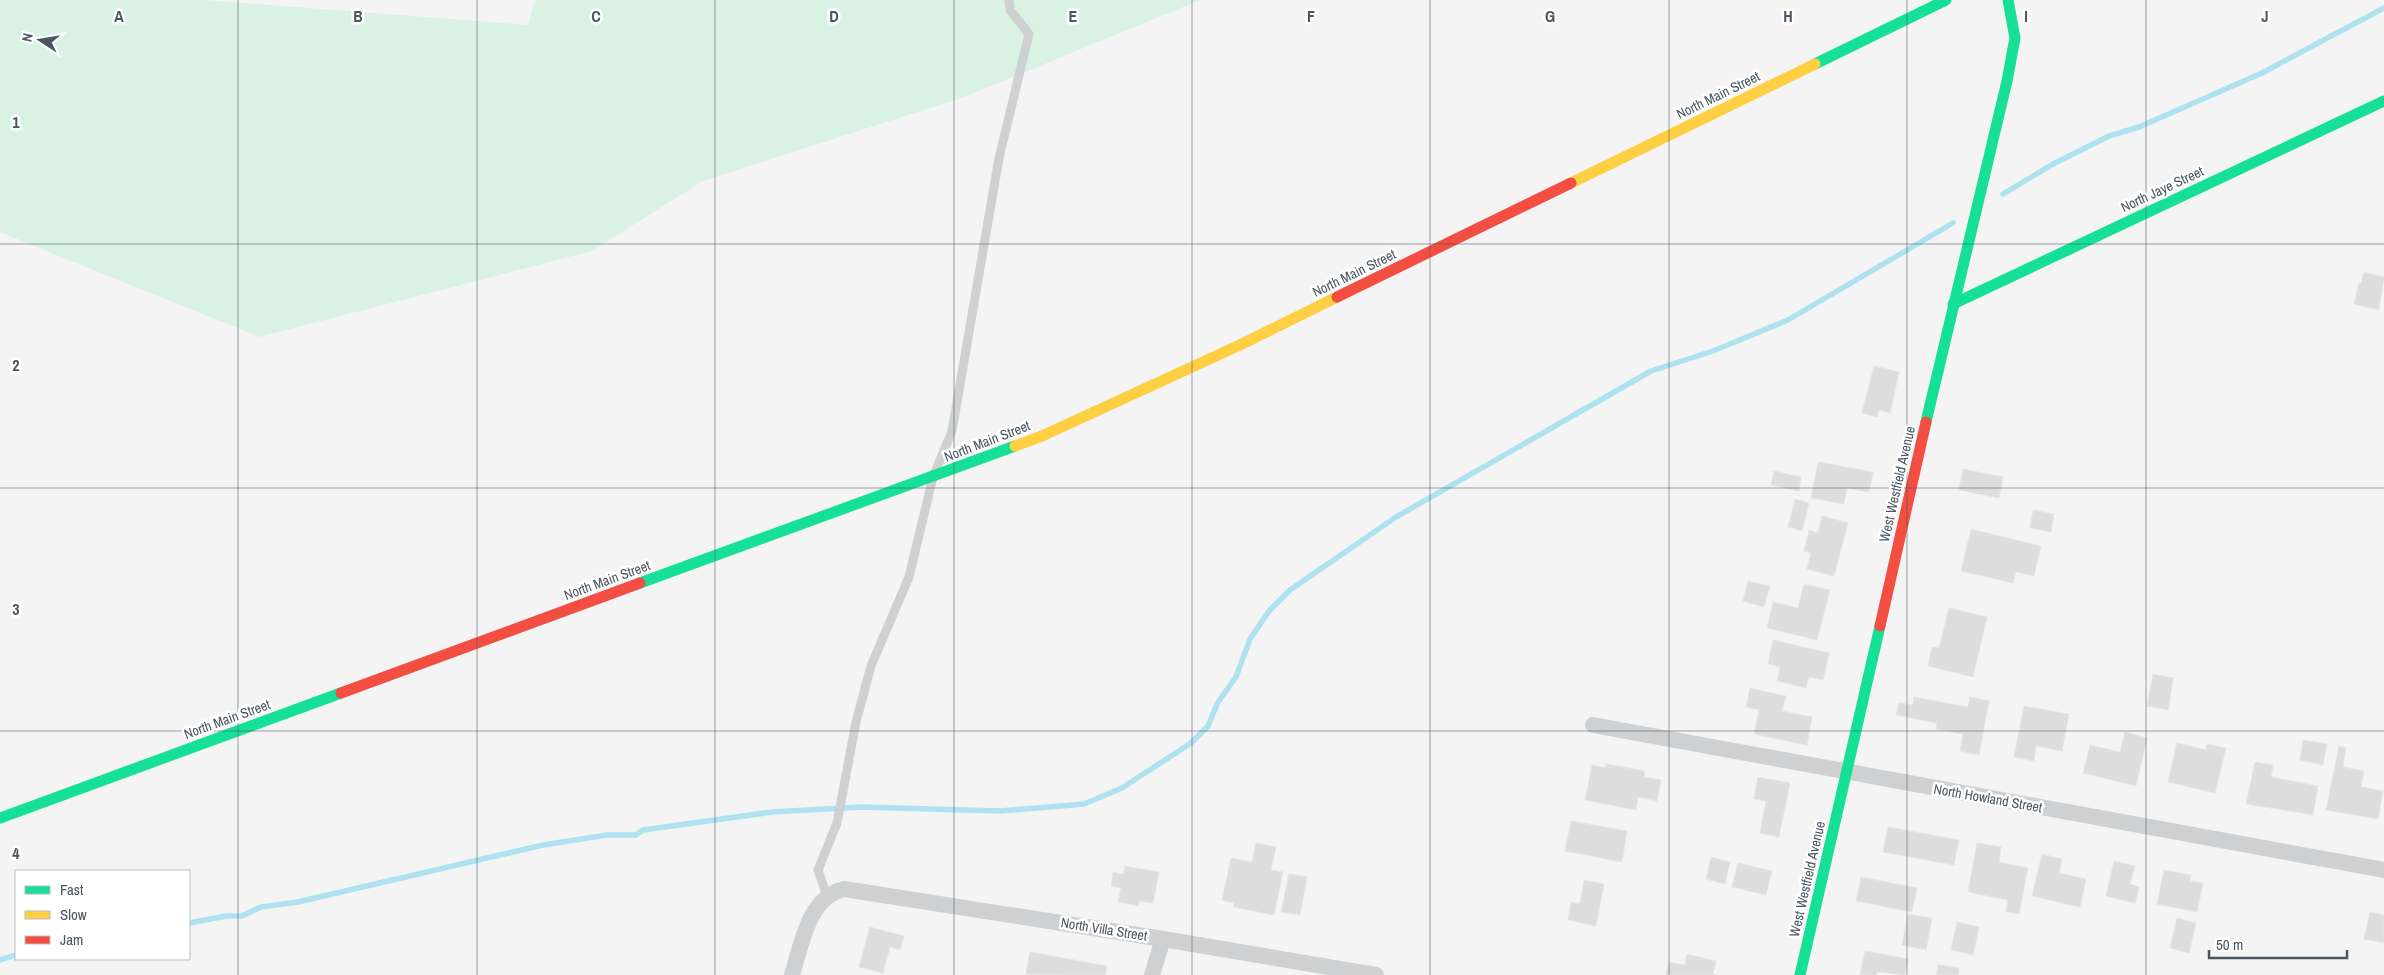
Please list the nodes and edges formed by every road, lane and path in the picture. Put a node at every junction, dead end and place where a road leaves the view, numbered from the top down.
1 (1009, 0) edge
2 (1946, 0) edge
3 (2008, 0) edge
4 (2384, 101) edge
5 (1953, 304) junction
6 (933, 477) junction
7 (1593, 725) dead end
8 (1847, 772) junction
9 (0, 818) edge
10 (2384, 870) edge
11 (829, 894) junction
12 (1163, 938) junction
13 (792, 975) edge
14 (1152, 975) edge
15 (1376, 975) edge
16 (1800, 975) edge

1 - 6 lane
2 - 6 main road, North Main Street
3 - 5 main road, West Westfield Avenue
4 - 5 main road, North Jaye Street
5 - 8 main road, West Westfield Avenue
6 - 9 main road, North Main Street
6 - 11 lane
7 - 8 street, North Howland Street
8 - 10 street, North Howland Street
8 - 16 main road, West Westfield Avenue
11 - 12 street, North Villa Street
11 - 13 street
12 - 14 street
12 - 15 street, North Villa Street

